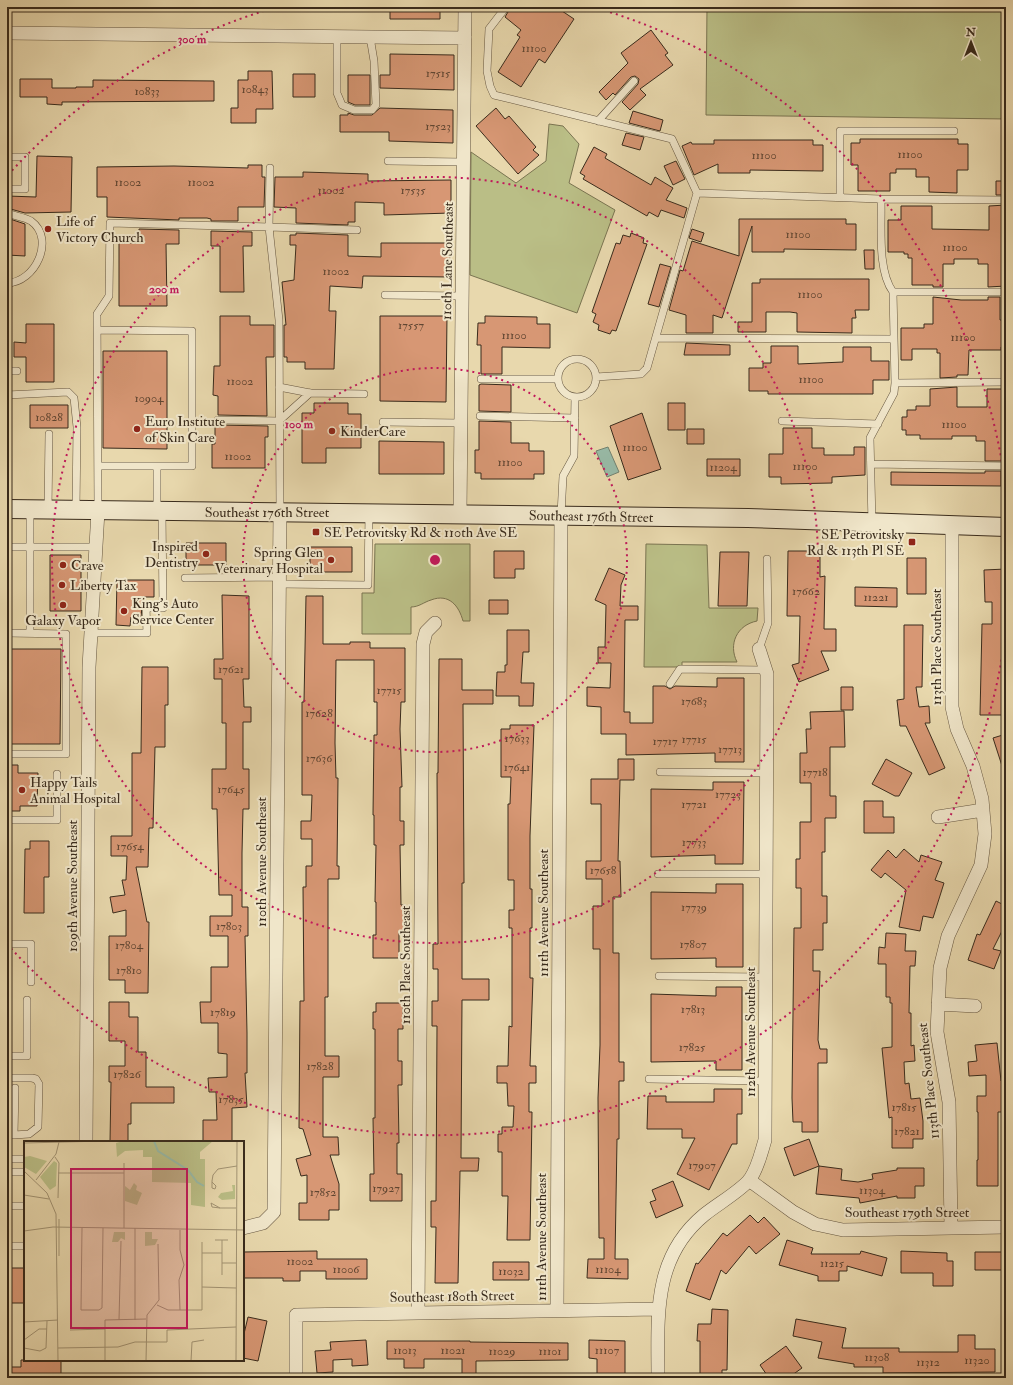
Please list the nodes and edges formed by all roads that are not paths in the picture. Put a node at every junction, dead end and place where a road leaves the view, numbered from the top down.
1 (465, 7) edge
2 (506, 7) edge
3 (7, 33) edge
4 (337, 36) junction
5 (370, 37) junction
6 (465, 38) junction
7 (634, 81) dead end
8 (598, 121) junction
9 (954, 131) dead end
10 (7, 157) edge
11 (388, 162) dead end
12 (464, 162) junction
13 (270, 168) dead end
14 (7, 189) edge
15 (697, 193) junction
16 (840, 198) junction
17 (881, 199) junction
18 (1006, 200) edge
19 (7, 213) edge
20 (268, 227) junction
21 (357, 230) dead end
22 (7, 283) edge
23 (893, 292) junction
24 (1006, 292) edge
25 (384, 295) dead end
26 (462, 296) junction
27 (98, 330) junction
28 (656, 338) junction
29 (894, 340) junction
30 (7, 371) edge
31 (17, 371) dead end
32 (596, 377) junction
33 (481, 379) dead end
34 (558, 379) junction
35 (1006, 382) edge
36 (896, 383) junction
37 (280, 387) junction
38 (310, 393) junction
39 (364, 394) dead end
40 (7, 395) edge
41 (575, 397) junction
42 (480, 416) dead end
43 (575, 418) junction
44 (218, 420) dead end
45 (280, 421) junction
46 (782, 421) dead end
47 (383, 422) dead end
48 (461, 422) junction
49 (878, 424) junction
50 (49, 434) dead end
51 (871, 464) junction
52 (98, 466) junction
53 (157, 466) junction
54 (1006, 466) edge
55 (7, 509) edge
56 (39, 510) junction
57 (76, 511) junction
58 (98, 511) junction
59 (160, 512) junction
60 (280, 512) junction
61 (369, 513) junction
62 (460, 514) junction
63 (562, 515) junction
64 (872, 523) junction
65 (952, 526) junction
66 (1006, 527) edge
67 (7, 547) edge
68 (30, 547) junction
69 (97, 547) junction
70 (767, 559) dead end
71 (185, 578) dead end
72 (279, 581) junction
73 (435, 623) dead end
74 (7, 633) edge
75 (30, 633) junction
76 (92, 633) junction
77 (759, 649) joint
78 (766, 670) junction
79 (670, 684) dead end
80 (7, 754) edge
81 (660, 772) dead end
82 (767, 773) junction
83 (58, 774) dead end
84 (983, 810) junction
85 (938, 817) dead end
86 (7, 820) edge
87 (658, 874) dead end
88 (767, 874) junction
89 (7, 944) edge
90 (659, 976) dead end
91 (766, 977) junction
92 (31, 982) dead end
93 (27, 1000) dead end
94 (938, 1004) junction
95 (975, 1006) dead end
96 (7, 1056) edge
97 (7, 1078) edge
98 (649, 1079) dead end
99 (766, 1081) junction
100 (15, 1088) dead end
101 (11, 1135) edge
102 (86, 1141) edge
103 (7, 1159) edge
104 (24, 1159) edge
105 (7, 1172) edge
106 (24, 1172) edge
107 (749, 1180) junction
108 (7, 1206) edge
109 (24, 1206) edge
110 (951, 1227) junction
111 (1006, 1227) edge
112 (244, 1228) edge
113 (7, 1246) edge
114 (24, 1246) edge
115 (658, 1309) junction
116 (557, 1310) junction
117 (418, 1312) junction
118 (296, 1378) edge
119 (658, 1378) edge

1 - 6 street, 110th Lane Southeast
2 - 8 lane
3 - 4 street
4 - 5 street
4 - 5 lane
5 - 6 street
6 - 12 street, 110th Lane Southeast
7 - 8 lane
8 - 15 lane
9 - 16 lane
10 - 14 lane
11 - 12 lane
12 - 26 street, 110th Lane Southeast
13 - 20 lane
15 - 16 lane
15 - 28 lane
16 - 17 lane
17 - 18 lane
17 - 23 lane
19 - 22 lane
20 - 21 lane
20 - 27 lane
20 - 37 lane
23 - 24 lane
23 - 29 lane
25 - 26 lane
26 - 48 street, 110th Lane Southeast
27 - 52 lane
27 - 53 lane
28 - 29 lane
28 - 32 lane
29 - 36 lane
30 - 31 lane
32 - 34 lane
32 - 41 lane
33 - 34 lane
34 - 41 lane
35 - 36 lane
36 - 49 lane
37 - 38 lane
37 - 45 lane
38 - 39 lane
38 - 45 lane
40 - 57 lane
41 - 43 lane
42 - 43 lane
43 - 63 lane
44 - 45 lane
45 - 60 lane
46 - 49 lane
47 - 48 lane
48 - 62 street, 110th Lane Southeast
49 - 51 lane
50 - 56 lane
51 - 54 lane
51 - 64 lane
52 - 53 lane
52 - 58 lane
53 - 59 lane
55 - 56 main road, Southeast 176th Street
56 - 57 main road, Southeast 176th Street
56 - 68 lane
57 - 58 main road, Southeast 176th Street
58 - 59 main road, Southeast 176th Street
58 - 69 street, 109th Avenue Southeast
59 - 60 main road, Southeast 176th Street
59 - 76 lane
60 - 61 main road, Southeast 176th Street
60 - 72 street, 110th Avenue Southeast
61 - 62 main road, Southeast 176th Street
61 - 72 lane
62 - 63 main road, Southeast 176th Street
63 - 64 main road, Southeast 176th Street
63 - 116 street, 111th Avenue Southeast
64 - 65 main road, Southeast 176th Street
65 - 66 main road, Southeast 176th Street
65 - 84 street, 113th Place Southeast
67 - 68 lane
68 - 69 lane
68 - 75 lane
69 - 76 street, 109th Avenue Southeast
70 - 77 lane
71 - 72 lane
72 - 112 street, 110th Avenue Southeast
73 - 117 street, 110th Place Southeast
74 - 75 lane
75 - 80 lane
76 - 102 street, 109th Avenue Southeast
77 - 78 street, 112th Avenue Southeast
78 - 79 lane
78 - 82 street, 112th Avenue Southeast
81 - 82 lane
82 - 88 street, 112th Avenue Southeast
83 - 86 lane
84 - 85 street
84 - 94 street, 113th Place Southeast
87 - 88 lane
88 - 91 street, 112th Avenue Southeast
89 - 92 lane
90 - 91 lane
91 - 99 street, 112th Avenue Southeast
93 - 96 lane
94 - 95 street, 113th Place Southeast
94 - 110 street, 113th Place Southeast
97 - 101 lane
98 - 99 lane
99 - 107 street, 112th Avenue Southeast
100 - 101 lane
103 - 104 lane
105 - 106 lane
107 - 110 street, Southeast 179th Street
107 - 115 street, 112th Avenue Southeast
108 - 109 lane
110 - 111 street, Southeast 179th Street
113 - 114 lane
115 - 116 street, Southeast 180th Street
115 - 119 street, 112th Avenue Southeast
116 - 117 street, Southeast 180th Street
117 - 118 street, Southeast 180th Street

